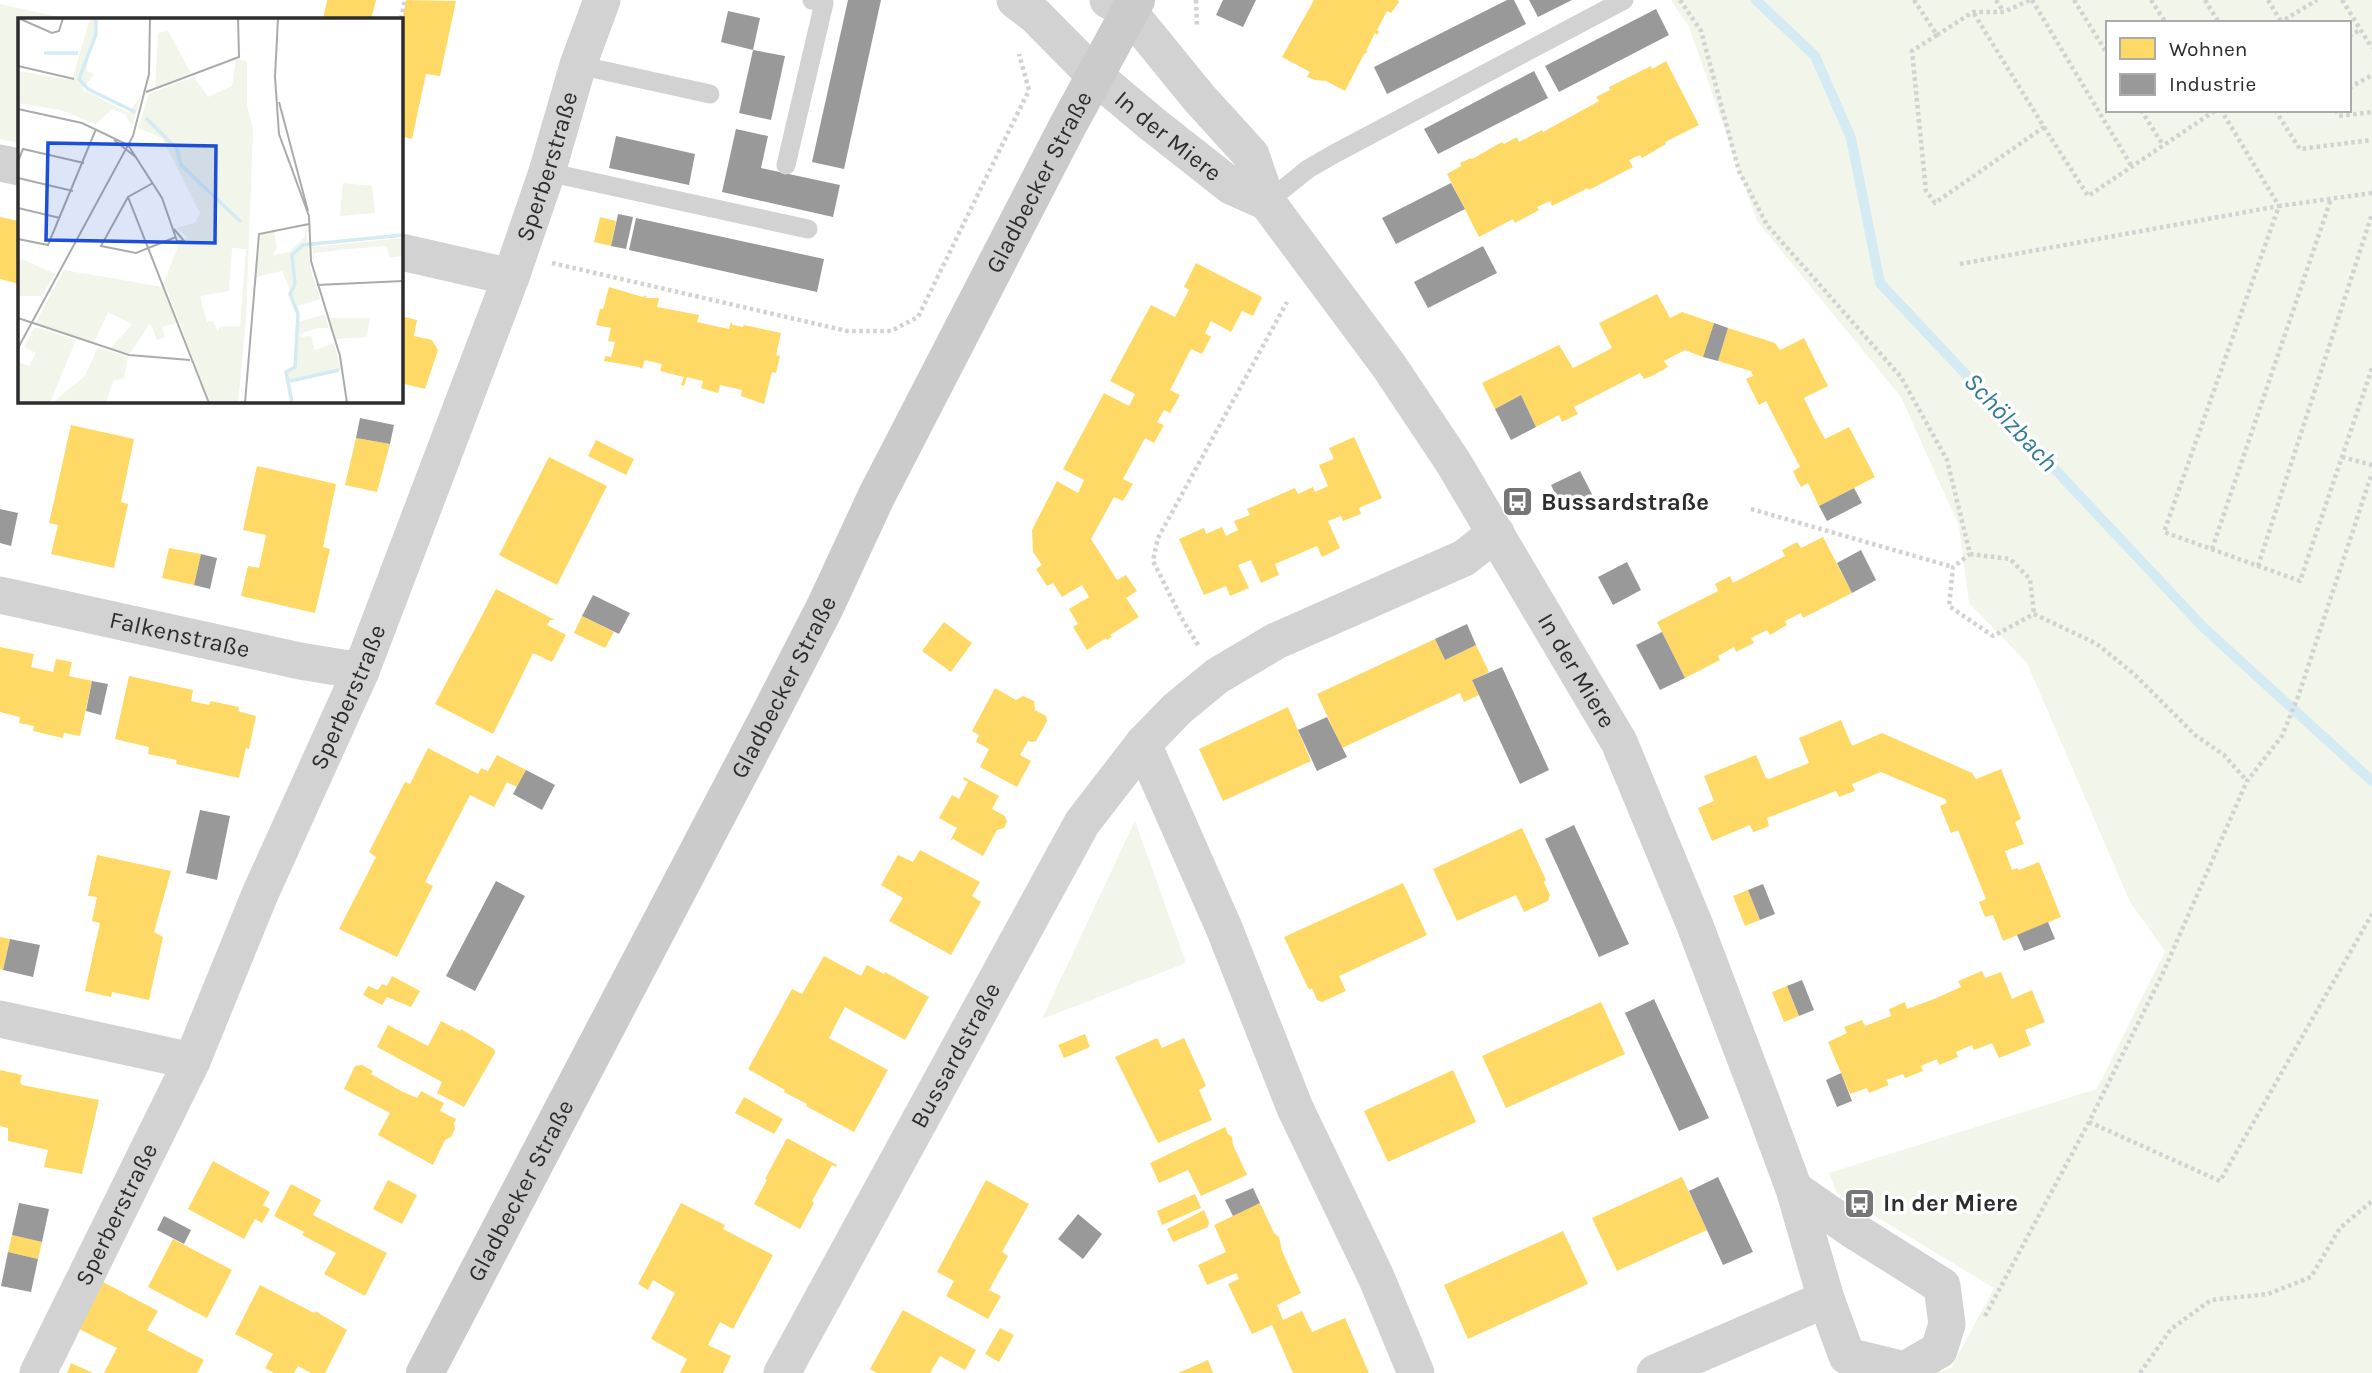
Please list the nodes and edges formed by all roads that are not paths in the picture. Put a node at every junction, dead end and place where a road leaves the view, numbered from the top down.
1 (602, 0) edge
2 (813, 0) edge
3 (1015, 0) edge
4 (1624, 0) edge
5 (1124, 4) edge
6 (578, 65) junction
7 (1094, 75) junction
8 (710, 94) dead end
9 (0, 163) edge
10 (786, 165) dead end
11 (18, 167) edge
12 (547, 172) junction
13 (1267, 202) junction
14 (808, 229) dead end
15 (402, 253) edge
16 (514, 266) junction
17 (1496, 533) junction
18 (0, 595) edge
19 (361, 671) junction
20 (1143, 744) junction
21 (0, 1019) edge
22 (192, 1061) junction
23 (1794, 1189) junction
24 (1826, 1299) junction
25 (1848, 1365) edge
26 (38, 1373) edge
27 (425, 1373) edge
28 (782, 1373) edge
29 (1416, 1373) edge
30 (1655, 1373) edge

1 - 6 street, Sperberstraße
2 - 10 lane
3 - 7 street, In der Miere
4 - 13 lane
5 - 7 main road, Gladbecker Straße
5 - 13 street, In der Miere
6 - 8 lane
6 - 12 street, Sperberstraße
7 - 13 street, In der Miere
7 - 27 main road, Gladbecker Straße
9 - 11 street
12 - 14 lane
12 - 16 street, Sperberstraße
13 - 17 street, In der Miere
15 - 16 street
16 - 19 street, Sperberstraße
17 - 20 street, Bussardstraße
17 - 23 street, In der Miere
18 - 19 street, Falkenstraße
19 - 22 street, Sperberstraße
20 - 28 street, Bussardstraße
20 - 29 street
21 - 22 street
22 - 26 street, Sperberstraße
23 - 24 street, In der Miere
23 - 25 street, In der Miere
24 - 25 street, In der Miere
24 - 30 street

